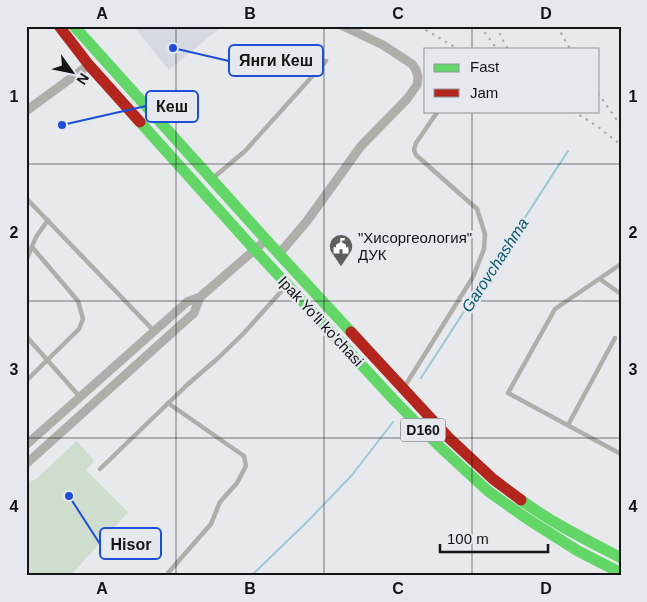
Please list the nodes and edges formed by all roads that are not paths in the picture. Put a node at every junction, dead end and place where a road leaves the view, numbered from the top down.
1 (59, 26) edge
2 (74, 26) edge
3 (343, 26) edge
4 (326, 61) dead end
5 (88, 65) junction
6 (26, 111) edge
7 (437, 112) edge
8 (212, 179) junction
9 (26, 198) edge
10 (48, 220) junction
11 (266, 240) junction
12 (32, 247) junction
13 (256, 250) junction
14 (279, 254) junction
15 (26, 261) edge
16 (621, 264) edge
17 (600, 279) junction
18 (288, 284) junction
19 (621, 294) edge
20 (200, 297) junction
21 (155, 332) junction
22 (26, 336) edge
23 (615, 338) dead end
24 (48, 360) junction
25 (26, 381) edge
26 (403, 390) junction
27 (80, 397) junction
28 (168, 403) junction
29 (568, 426) junction
30 (26, 446) edge
31 (621, 454) edge
32 (26, 464) edge
33 (100, 468) dead end
34 (621, 558) edge
35 (621, 573) edge
36 (170, 576) edge

1 - 5 main road, Ipak Yo'li ko'chasi / D160
2 - 8 main road, Ipak Yo'li ko'chasi / D160
3 - 14 street
4 - 8 lane
5 - 6 street
5 - 13 main road, Ipak Yo'li ko'chasi / D160
7 - 26 lane
8 - 11 main road, Ipak Yo'li ko'chasi / D160
9 - 10 lane
10 - 12 lane
10 - 21 lane
11 - 13 street
11 - 14 main road, Ipak Yo'li ko'chasi / D160
12 - 15 lane
12 - 24 lane
13 - 18 main road, Ipak Yo'li ko'chasi / D160
13 - 20 street
14 - 26 main road, Ipak Yo'li ko'chasi / D160
16 - 17 lane
17 - 19 lane
17 - 29 lane
18 - 28 lane
18 - 35 main road, Ipak Yo'li ko'chasi / D160
20 - 21 street
20 - 32 street
21 - 27 street
22 - 24 lane
23 - 29 lane
24 - 25 lane
24 - 27 lane
26 - 34 main road, Ipak Yo'li ko'chasi / D160
27 - 30 street
28 - 33 lane
28 - 36 lane
29 - 31 lane

